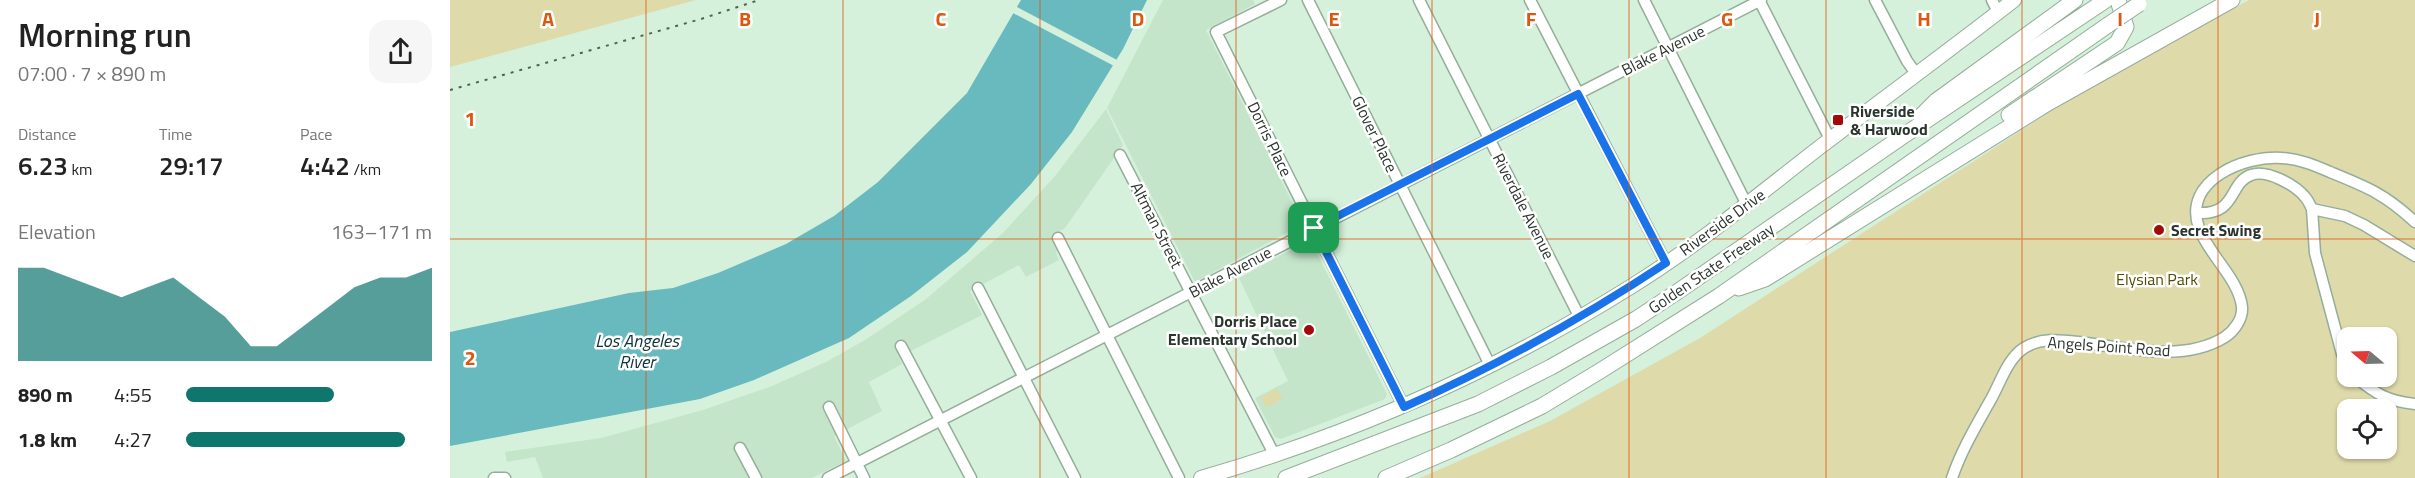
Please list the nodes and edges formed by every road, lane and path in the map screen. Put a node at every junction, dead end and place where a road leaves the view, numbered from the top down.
1 (1281, 0) edge
2 (1308, 0) edge
3 (1419, 0) edge
4 (1530, 0) edge
5 (1644, 0) edge
6 (1760, 0) edge
7 (1875, 0) edge
8 (2014, 0) edge
9 (2075, 0) edge
10 (2118, 0) edge
11 (2232, 0) edge
12 (2102, 2) edge
13 (2142, 2) edge
14 (1995, 6) edge
15 (1668, 48) junction
16 (1917, 75) junction
17 (1578, 94) junction
18 (1903, 136) junction
19 (1830, 139) junction
20 (1490, 140) junction
21 (1120, 155) dead end
22 (1921, 181) junction
23 (1400, 184) junction
24 (1747, 205) junction
25 (2312, 209) junction
26 (2197, 213) junction
27 (2415, 222) edge
28 (1314, 228) junction
29 (1058, 238) dead end
30 (2415, 256) edge
31 (1666, 263) junction
32 (978, 288) dead end
33 (1191, 293) junction
34 (1719, 296) junction
35 (1580, 316) junction
36 (1108, 335) junction
37 (2337, 335) edge
38 (902, 346) dead end
39 (1490, 365) junction
40 (1025, 378) junction
41 (2367, 387) edge
42 (2415, 404) edge
43 (829, 407) dead end
44 (1404, 407) junction
45 (942, 420) junction
46 (740, 448) dead end
47 (1275, 456) junction
48 (856, 463) junction
49 (494, 478) edge
50 (505, 478) edge
51 (756, 478) edge
52 (828, 478) edge
53 (864, 478) edge
54 (971, 478) edge
55 (1075, 478) edge
56 (1179, 478) edge
57 (1202, 478) edge
58 (1286, 478) edge
59 (1386, 478) edge
60 (1952, 478) edge

1 - 28 street, Dorris Place
2 - 23 street, Glover Place
3 - 20 street, Riverdale Avenue
4 - 17 street
5 - 15 street
6 - 15 street, Blake Avenue
6 - 19 street
7 - 16 street
8 - 14 main road, Riverside Drive
9 - 18 highway
10 - 22 highway
11 - 22 highway
12 - 18 highway, Golden State Freeway
13 - 34 highway, Golden State Freeway, bridge
14 - 16 main road, Riverside Drive
15 - 17 street, Blake Avenue
15 - 24 street
16 - 19 main road, Riverside Drive
17 - 20 street, Blake Avenue
17 - 31 street
18 - 58 highway, Golden State Freeway
19 - 24 main road, Riverside Drive
20 - 23 street, Blake Avenue
20 - 35 street, Riverdale Avenue
21 - 33 street, Altman Street
22 - 34 highway
23 - 28 street, Blake Avenue
23 - 39 street, Glover Place
24 - 31 main road, Riverside Drive
25 - 26 street
25 - 30 street
25 - 37 street
26 - 27 street
26 - 60 street, Angels Point Road
28 - 33 street, Blake Avenue
28 - 44 street, Dorris Place
29 - 36 street
31 - 35 main road, Riverside Drive
32 - 40 street
33 - 36 street, Blake Avenue
33 - 47 street, Altman Street
34 - 59 highway, Golden State Freeway
35 - 39 main road, Riverside Drive
36 - 40 street, Blake Avenue
36 - 56 street
38 - 45 street
39 - 44 main road, Riverside Drive
40 - 45 street, Blake Avenue
40 - 55 street
41 - 42 street
43 - 48 street
44 - 47 main road, Riverside Drive
45 - 48 street, Blake Avenue
45 - 54 street
46 - 51 street
47 - 57 main road, Riverside Drive
48 - 52 street, Blake Avenue
48 - 53 street
49 - 50 street

